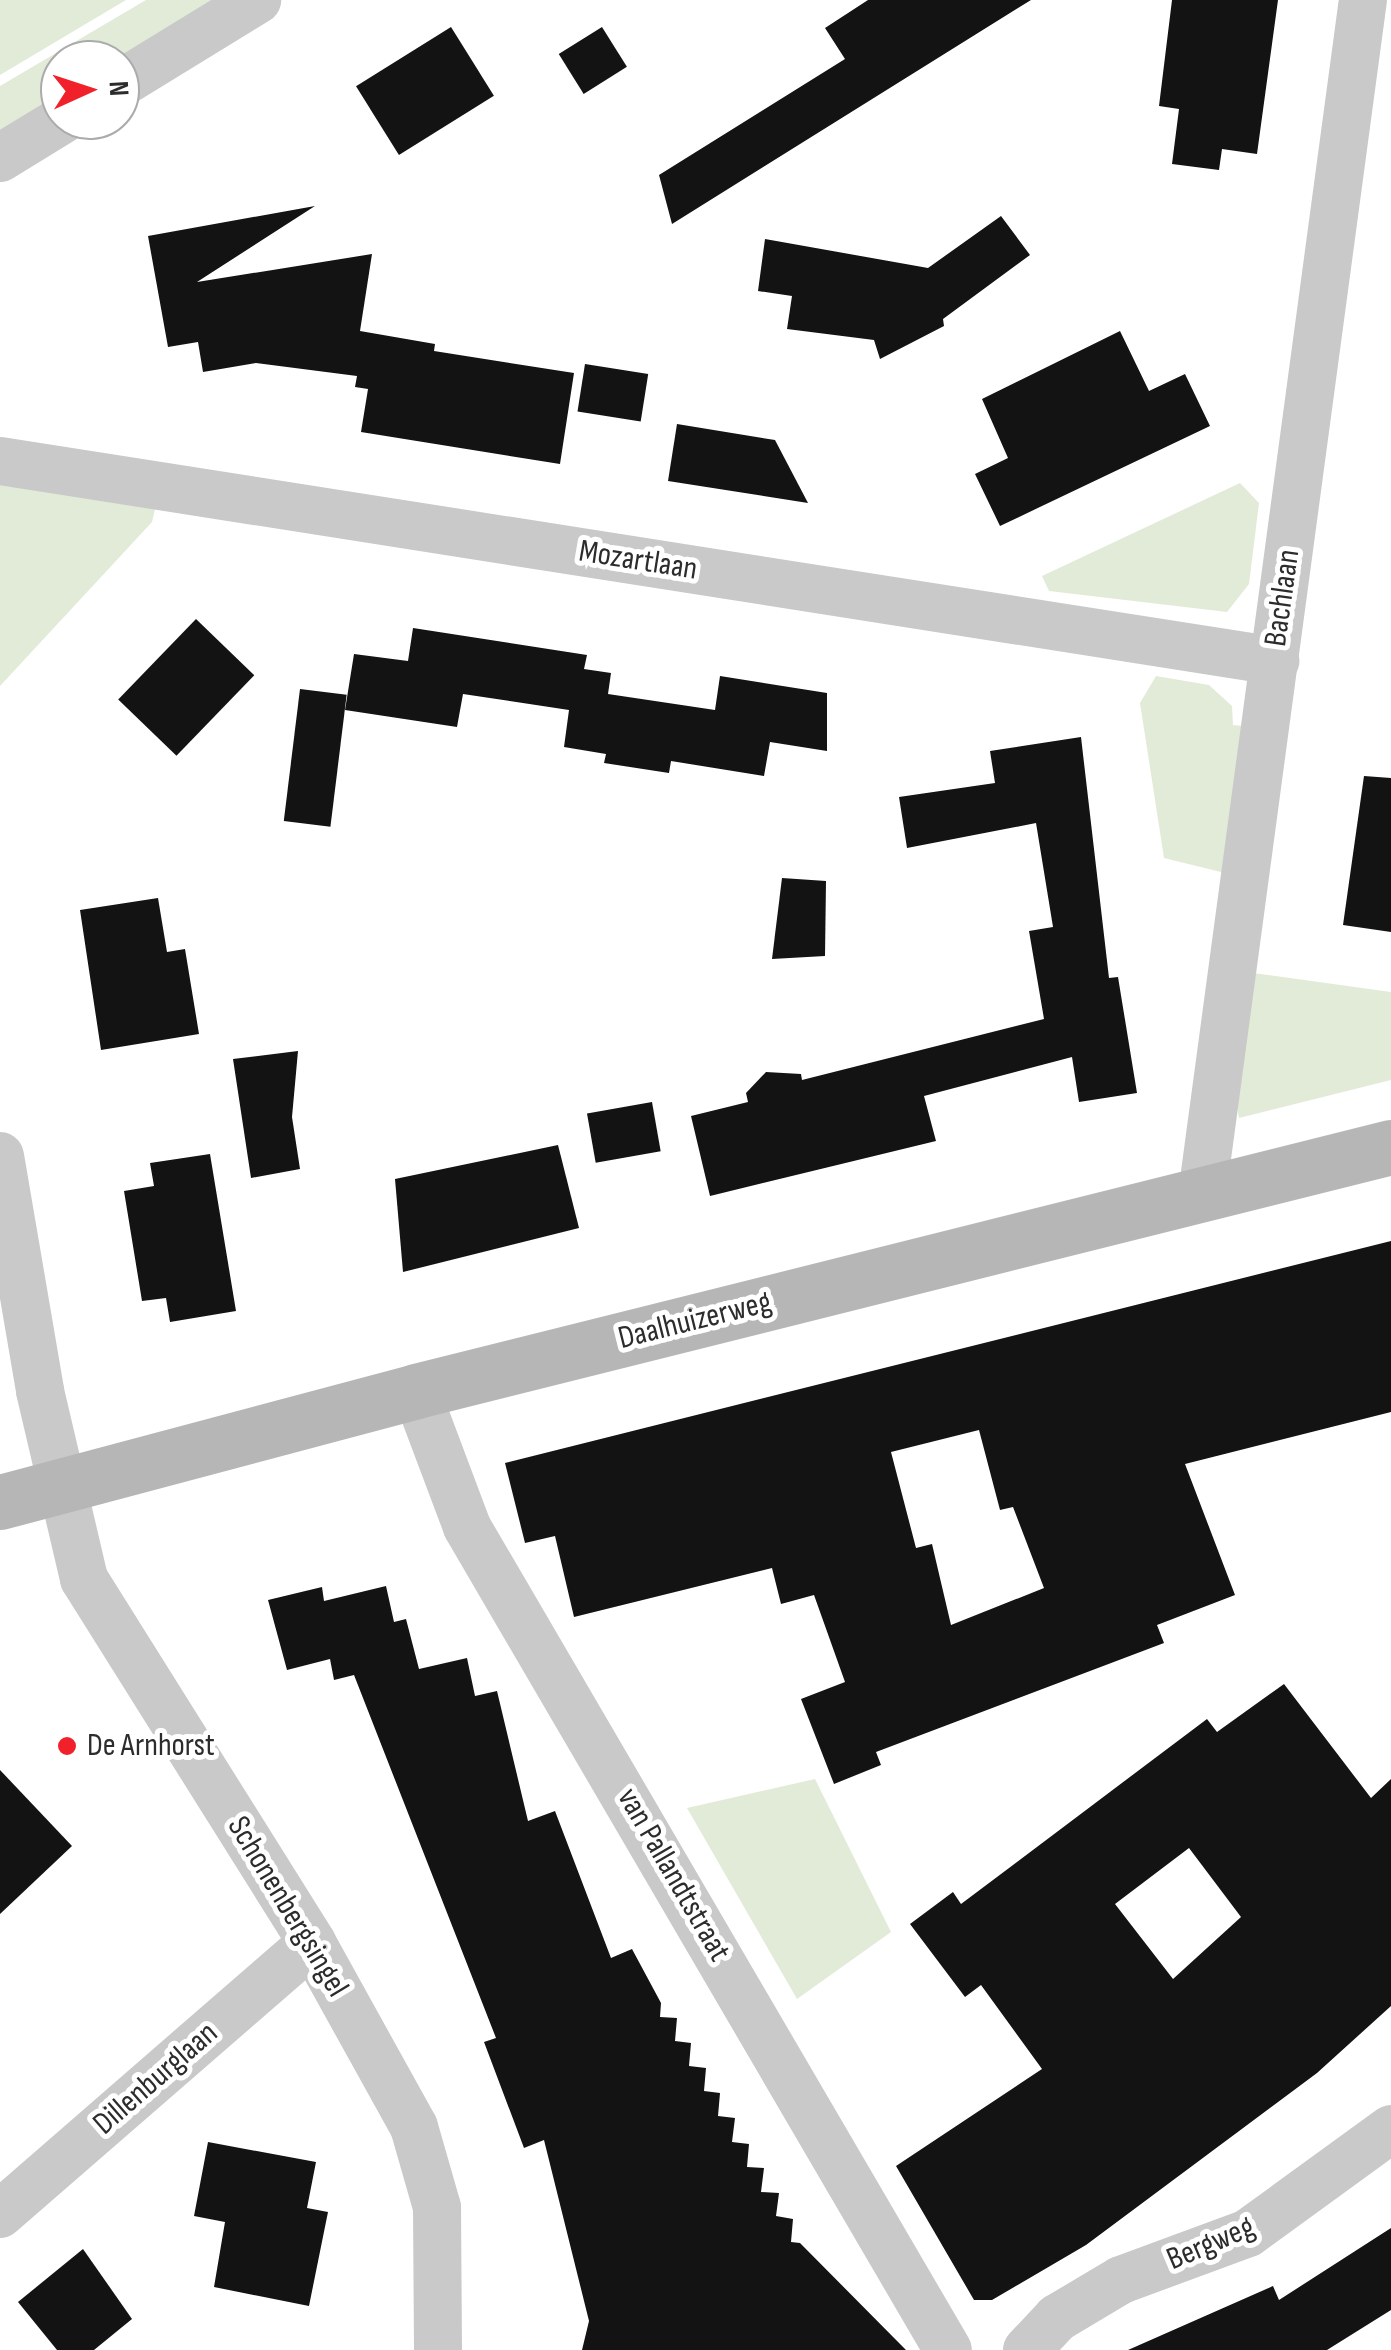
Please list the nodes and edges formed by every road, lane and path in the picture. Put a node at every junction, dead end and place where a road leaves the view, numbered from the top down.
1 (257, 0) edge
2 (1363, 0) edge
3 (140, 72) edge
4 (40, 133) edge
5 (0, 158) edge
6 (0, 461) edge
7 (1275, 661) junction
8 (1391, 1147) edge
9 (0, 1156) edge
10 (1202, 1195) junction
11 (416, 1391) junction
12 (60, 1487) junction
13 (0, 1502) edge
14 (312, 1943) junction
15 (1391, 2129) edge
16 (0, 2214) edge
17 (438, 2350) edge
18 (948, 2350) edge
19 (1027, 2350) edge

1 - 3 street
2 - 7 street, Bachlaan
4 - 5 street
6 - 7 street, Mozartlaan
7 - 10 street, Bachlaan
8 - 10 main road, Daalhuizerweg
9 - 12 street, Schonenbergsingel
10 - 11 main road, Daalhuizerweg
11 - 12 main road, Daalhuizerweg
11 - 18 street, van Pallandtstraat
12 - 13 main road, Daalhuizerweg
12 - 14 street, Schonenbergsingel
14 - 16 street, Dillenburglaan
14 - 17 street, Schonenbergsingel
15 - 19 street, Bergweg

